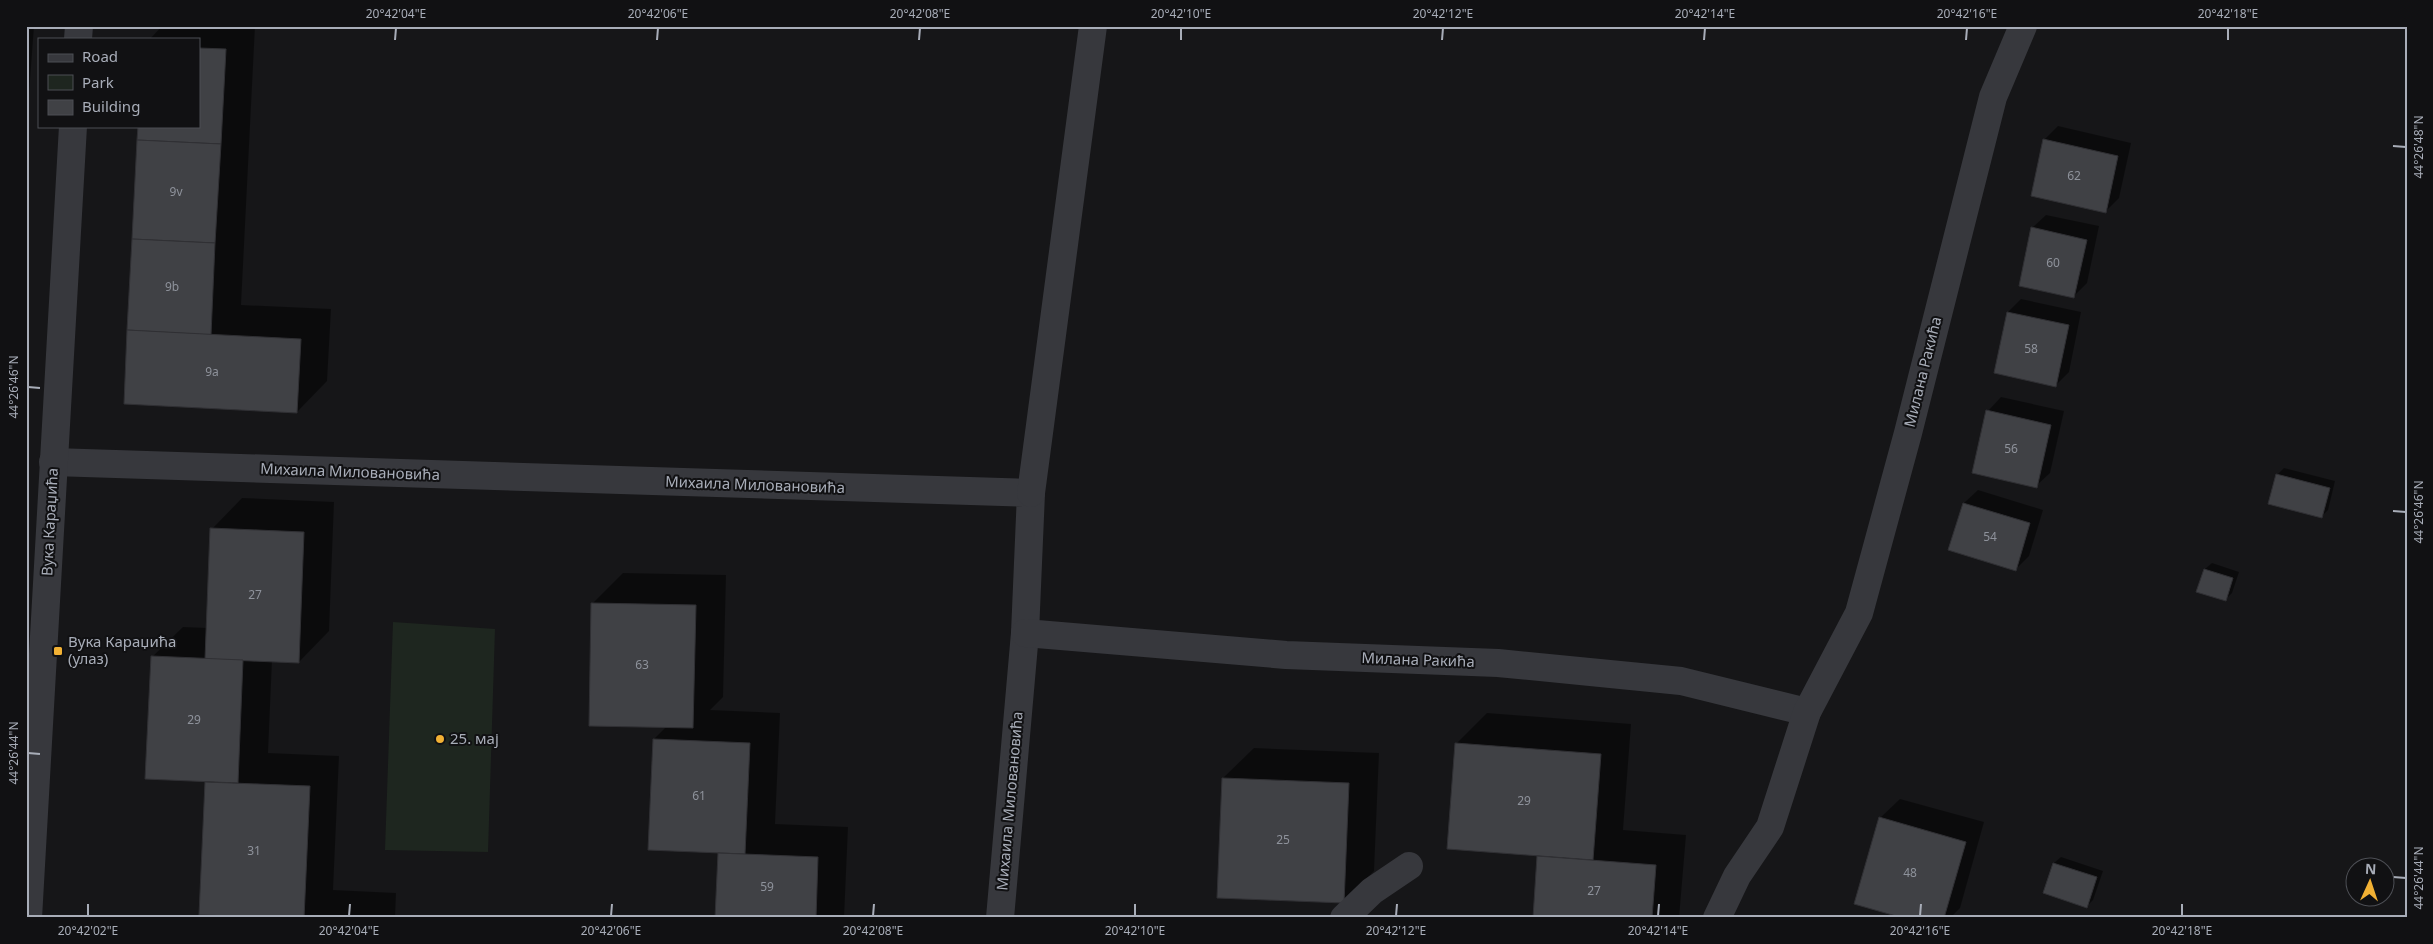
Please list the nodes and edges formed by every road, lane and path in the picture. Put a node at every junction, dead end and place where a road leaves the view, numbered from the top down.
1 (1093, 26) edge
2 (2023, 26) edge
3 (73, 128) edge
4 (53, 462) junction
5 (1031, 493) junction
6 (1025, 632) junction
7 (1807, 712) junction
8 (1409, 866) dead end
9 (28, 918) edge
10 (1000, 918) edge
11 (1344, 918) edge
12 (1718, 918) edge

1 - 5 street
2 - 7 street, Милана Ракића
3 - 4 street, Вука Караџића
4 - 5 street, Михаила Миловановића
4 - 9 street, Вука Караџића
5 - 6 street, Михаила Миловановића
6 - 7 street, Милана Ракића
6 - 10 street, Михаила Миловановића
7 - 12 street, Милана Ракића
8 - 11 street

